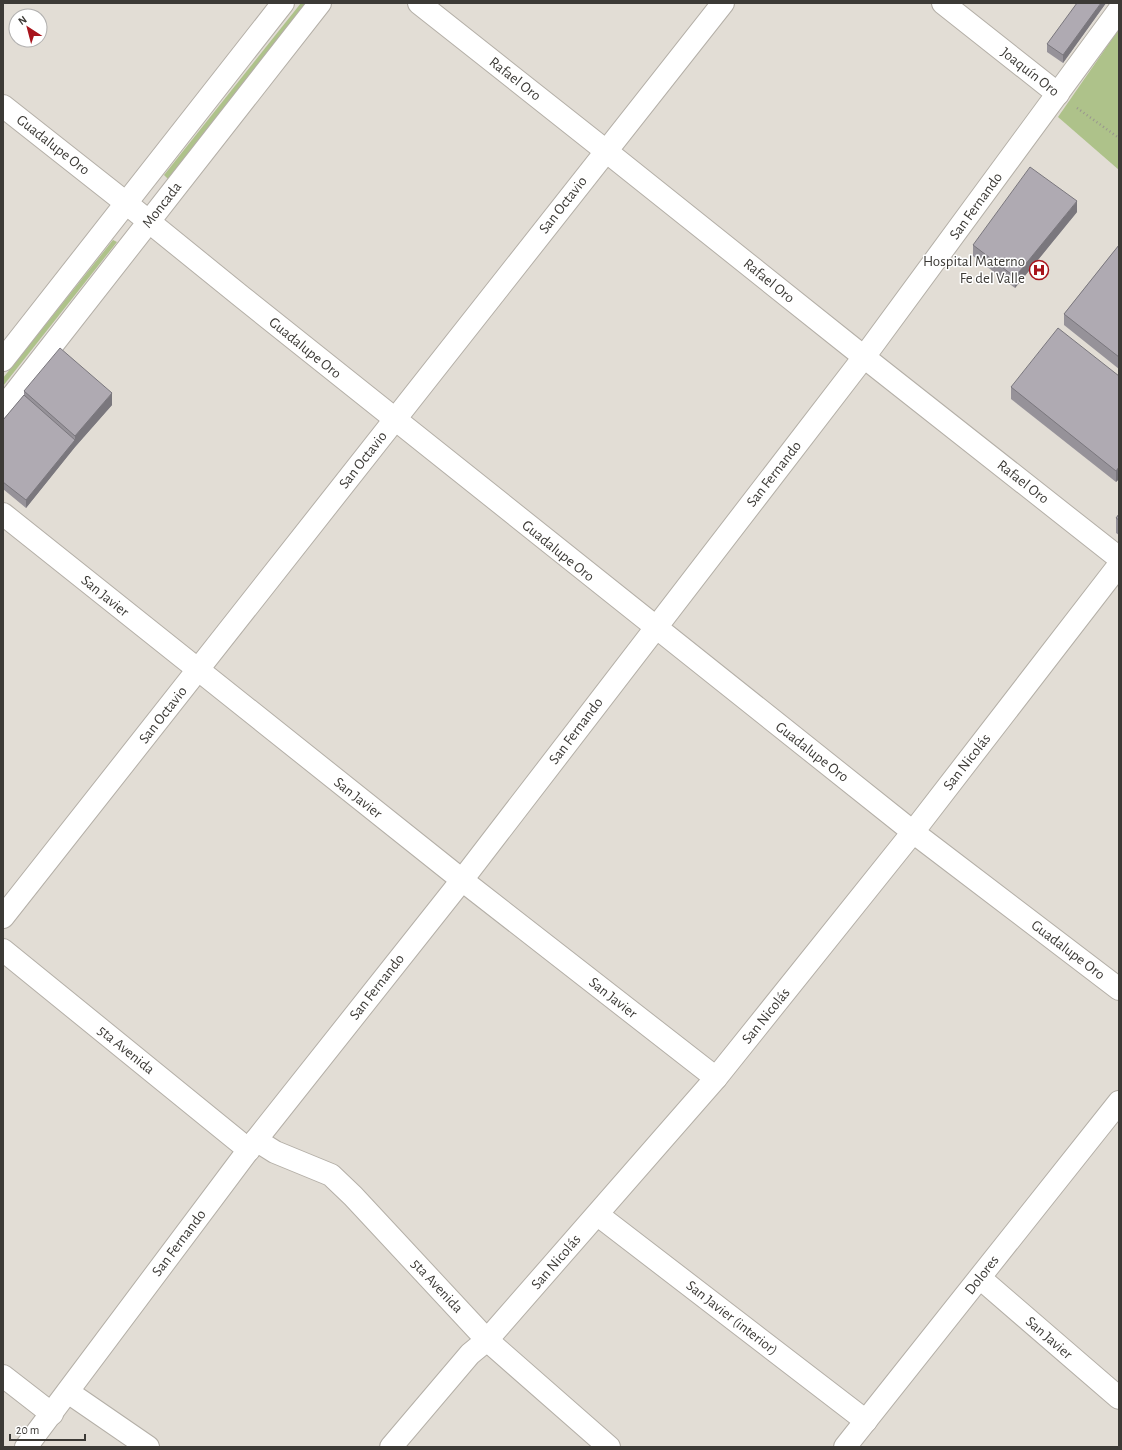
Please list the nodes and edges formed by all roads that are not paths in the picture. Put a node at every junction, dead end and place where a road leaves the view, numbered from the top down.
1 (283, 3) edge
2 (320, 3) edge
3 (419, 3) edge
4 (723, 3) edge
5 (943, 3) edge
6 (1119, 10) edge
7 (1058, 94) junction
8 (3, 106) edge
9 (606, 151) junction
10 (126, 203) junction
11 (149, 221) junction
12 (864, 357) junction
13 (3, 360) edge
14 (3, 408) edge
15 (394, 419) junction
16 (3, 514) edge
17 (1119, 558) edge
18 (1119, 565) edge
19 (655, 628) junction
20 (198, 670) junction
21 (913, 832) junction
22 (462, 880) junction
23 (3, 917) edge
24 (3, 950) edge
25 (1119, 988) edge
26 (716, 1078) junction
27 (1119, 1102) edge
28 (252, 1145) junction
29 (598, 1215) junction
30 (980, 1278) junction
31 (487, 1340) junction
32 (3, 1376) edge
33 (68, 1392) junction
34 (1119, 1398) edge
35 (52, 1414) junction
36 (866, 1421) junction
37 (26, 1447) edge
38 (148, 1447) edge
39 (391, 1447) edge
40 (609, 1447) edge
41 (845, 1447) edge

1 - 10 street, Moncada
2 - 11 street, Moncada
3 - 9 street, Rafael Oro
4 - 9 street, San Octavio
5 - 7 street, Joaquín Oro
6 - 7 street, San Fernando
7 - 12 street, San Fernando
8 - 10 street, Guadalupe Oro
9 - 12 street, Rafael Oro
9 - 15 street, San Octavio
10 - 11 street, Guadalupe Oro
10 - 13 street, Moncada
11 - 14 street, Moncada
11 - 15 street, Guadalupe Oro
12 - 17 street, Rafael Oro
12 - 19 street, San Fernando
15 - 19 street, Guadalupe Oro
15 - 20 street, San Octavio
16 - 20 street, San Javier
18 - 21 street, San Nicolás
19 - 21 street, Guadalupe Oro
19 - 22 street, San Fernando
20 - 22 street, San Javier
20 - 23 street, San Octavio
21 - 25 street, Guadalupe Oro
21 - 26 street, San Nicolás
22 - 26 street, San Javier
22 - 28 street, San Fernando
24 - 28 street, 5ta Avenida
26 - 29 street, San Nicolás
27 - 30 street, Dolores
28 - 31 street, 5ta Avenida
28 - 33 street, San Fernando
29 - 31 street, San Nicolás
29 - 36 street, San Javier (interior)
30 - 34 street, San Javier
30 - 36 street, Dolores
31 - 39 street, San Nicolás
31 - 40 street, 5ta Avenida
32 - 35 street
33 - 35 street, San Fernando
33 - 38 street
35 - 37 street, San Fernando
36 - 41 street, Dolores

